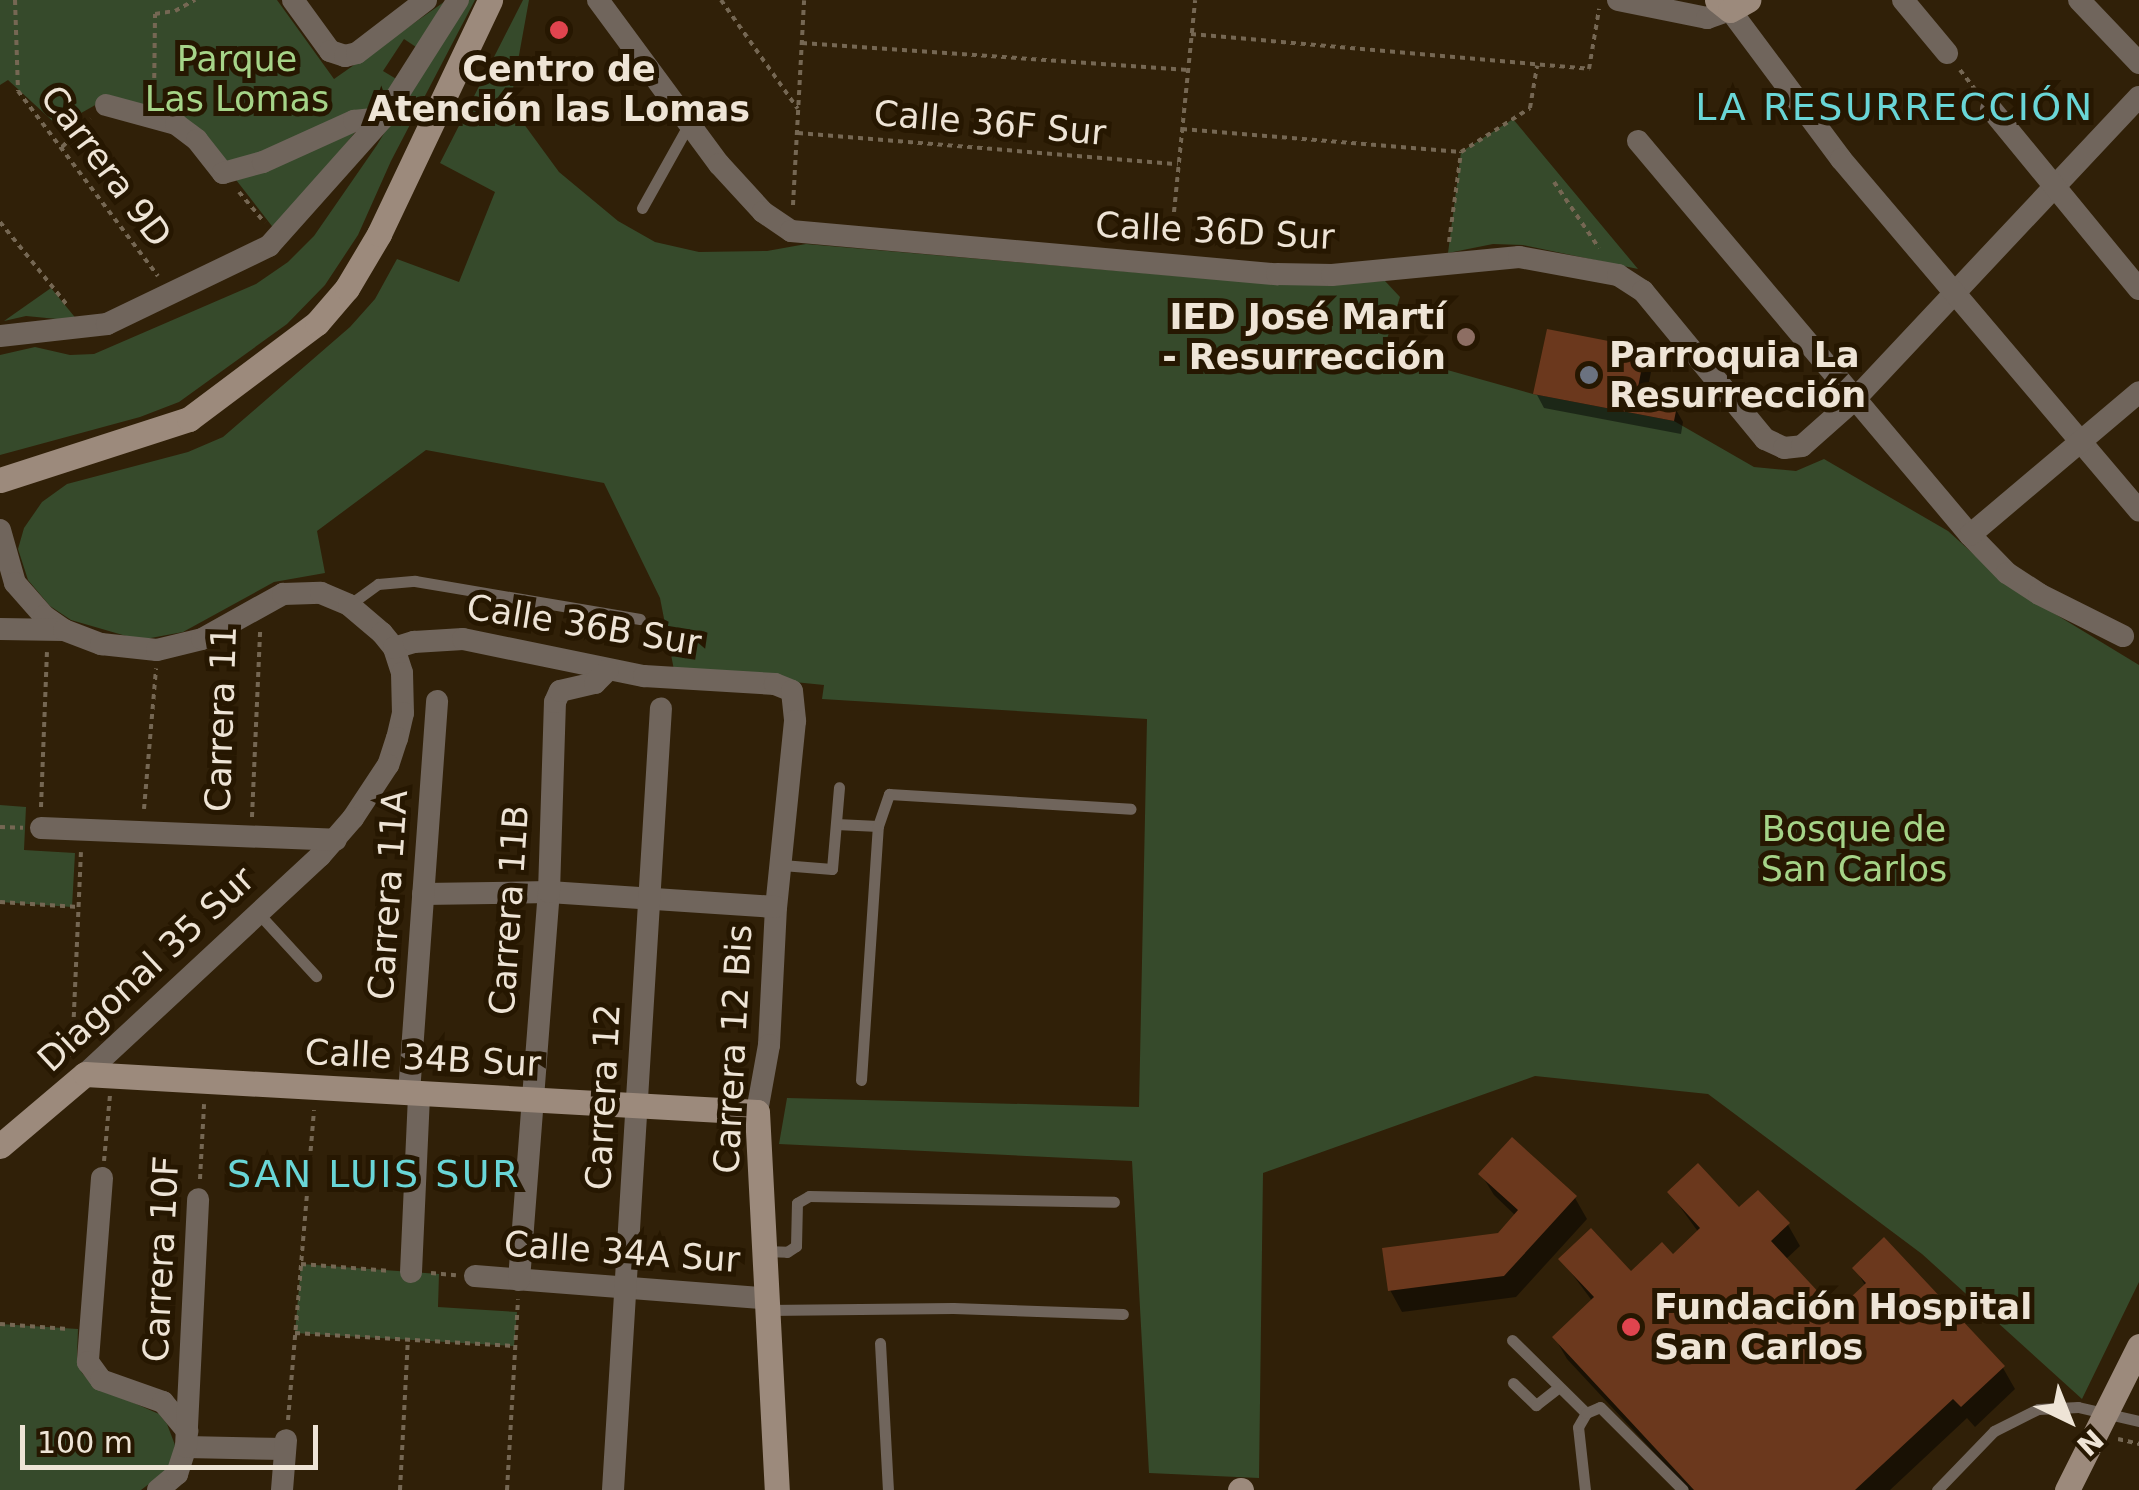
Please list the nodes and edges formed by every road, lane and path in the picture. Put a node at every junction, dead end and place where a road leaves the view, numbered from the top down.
1 (15, 0) edge
2 (195, 0) edge
3 (293, 0) edge
4 (426, 0) edge
5 (458, 0) edge
6 (490, 0) edge
7 (598, 0) edge
8 (721, 0) edge
9 (804, 0) edge
10 (1195, 0) edge
11 (1601, 0) edge
12 (1618, 0) edge
13 (1902, 0) edge
14 (2079, 0) edge
15 (1732, 4) edge
16 (1191, 34) junction
17 (802, 43) junction
18 (1947, 53) joint
19 (2139, 63) edge
20 (1537, 64) junction
21 (1188, 70) junction
22 (2139, 96) edge
23 (106, 105) joint
24 (798, 109) junction
25 (1991, 109) joint
26 (154, 118) junction
27 (383, 118) junction
28 (690, 122) junction
29 (1182, 128) junction
30 (798, 132) junction
31 (1638, 141) dead end
32 (62, 147) junction
33 (1460, 152) junction
34 (1178, 164) junction
35 (223, 172) junction
36 (1554, 182) dead end
37 (2054, 188) junction
38 (642, 208) dead end
39 (0, 222) edge
40 (792, 231) junction
41 (278, 239) junction
42 (1447, 262) junction
43 (1168, 267) junction
44 (1625, 278) junction
45 (2139, 289) edge
46 (1957, 292) junction
47 (173, 296) junction
48 (87, 330) junction
49 (0, 336) edge
50 (2139, 392) edge
51 (1856, 398) junction
52 (2081, 441) junction
53 (0, 480) edge
54 (2139, 511) edge
55 (0, 530) edge
56 (1970, 535) junction
57 (260, 605) junction
58 (348, 605) junction
59 (640, 620) dead end
60 (0, 630) edge
61 (56, 631) junction
62 (2123, 636) dead end
63 (394, 648) junction
64 (158, 650) junction
65 (608, 670) junction
66 (775, 684) joint
67 (437, 702) dead end
68 (662, 708) dead end
69 (838, 787) dead end
70 (1131, 810) dead end
71 (836, 824) junction
72 (878, 826) junction
73 (40, 828) joint
74 (82, 830) junction
75 (142, 831) junction
76 (252, 836) junction
77 (336, 840) junction
78 (782, 865) junction
79 (550, 892) junction
80 (424, 894) junction
81 (649, 901) junction
82 (0, 902) edge
83 (79, 907) junction
84 (776, 907) junction
85 (258, 913) junction
86 (316, 976) dead end
87 (112, 1076) junction
88 (78, 1080) junction
89 (861, 1080) dead end
90 (206, 1081) junction
91 (316, 1087) junction
92 (414, 1093) junction
93 (530, 1100) junction
94 (637, 1106) junction
95 (757, 1112) junction
96 (0, 1146) edge
97 (102, 1178) joint
98 (198, 1199) joint
99 (1114, 1202) dead end
100 (762, 1252) junction
101 (411, 1272) dead end
102 (475, 1276) dead end
103 (519, 1280) junction
104 (626, 1288) junction
105 (764, 1304) junction
106 (1123, 1314) dead end
107 (0, 1324) edge
108 (295, 1333) junction
109 (408, 1339) junction
110 (87, 1340) junction
111 (1512, 1340) dead end
112 (880, 1342) dead end
113 (514, 1346) junction
114 (2135, 1363) edge
115 (1513, 1383) dead end
116 (1559, 1386) junction
117 (2106, 1412) junction
118 (1586, 1413) junction
119 (2139, 1421) edge
120 (2113, 1438) dead end
121 (187, 1439) junction
122 (286, 1444) junction
123 (2139, 1444) edge
124 (158, 1490) edge
125 (282, 1490) edge
126 (400, 1490) edge
127 (507, 1490) edge
128 (613, 1490) edge
129 (777, 1490) edge
130 (888, 1490) edge
131 (1585, 1490) edge
132 (1683, 1490) edge
133 (1937, 1490) edge
134 (2067, 1490) edge

1 - 32 path, Carrera 9D
2 - 26 path
3 - 4 street
5 - 27 street
6 - 53 street
7 - 28 street
8 - 24 path
9 - 17 path
10 - 16 path
11 - 20 path
12 - 15 street
13 - 18 street
14 - 19 street
15 - 46 street
16 - 20 path
16 - 21 path
17 - 21 path
17 - 24 path
18 - 25 path
20 - 33 path
21 - 29 path
22 - 37 street
23 - 26 street
23 - 32 path
24 - 30 path
25 - 37 street
26 - 35 street
27 - 35 street
27 - 41 street
28 - 38 lane
28 - 40 street
29 - 33 path
29 - 34 path
30 - 34 path, Calle 36F Sur
30 - 40 path
31 - 51 street
32 - 47 path, Carrera 9D
33 - 42 path
34 - 43 path
35 - 41 path
36 - 44 path
37 - 45 street
37 - 46 street
39 - 48 path
40 - 43 street, Calle 36D Sur
41 - 47 street
42 - 43 street, Calle 36D Sur
42 - 44 street, Calle 36D Sur
44 - 51 street
46 - 51 street
46 - 52 street
47 - 48 street
48 - 49 street
50 - 52 street
51 - 56 street
52 - 54 street
52 - 56 street
55 - 61 street
56 - 62 street
57 - 58 street
57 - 64 street
57 - 76 path, Carrera 11
58 - 59 lane
58 - 63 street
60 - 61 street
61 - 64 street
61 - 73 path
63 - 65 street, Calle 36B Sur
63 - 77 street, Diagonal 35 Sur
64 - 75 path
65 - 66 street, Calle 36B Sur
65 - 79 street, Carrera 11B
66 - 78 street, Carrera 12 Bis
67 - 80 street, Carrera 11A
68 - 81 street, Carrera 12
69 - 71 lane
70 - 72 lane
71 - 72 lane
71 - 78 lane
72 - 89 lane
73 - 74 street
74 - 75 street
74 - 83 path
75 - 76 street
76 - 77 street
77 - 85 street, Diagonal 35 Sur
78 - 84 street, Carrera 12 Bis
79 - 80 street
79 - 81 street
79 - 93 street, Carrera 11B
80 - 92 street, Carrera 11A
81 - 84 street
81 - 94 street, Carrera 12
82 - 83 path
83 - 88 path
84 - 95 street, Carrera 12 Bis
85 - 86 lane
85 - 88 street, Diagonal 35 Sur
87 - 88 street, Calle 34B Sur
87 - 90 street, Calle 34B Sur
87 - 97 path
88 - 96 street, Diagonal 35 Sur
90 - 91 street, Calle 34B Sur
90 - 98 path, Carrera 10F
91 - 92 street, Calle 34B Sur
91 - 108 path
92 - 93 street, Calle 34B Sur
92 - 101 street, Carrera 11A
93 - 94 street, Calle 34B Sur
93 - 103 street, Carrera 11B
94 - 95 street, Calle 34B Sur
94 - 104 street, Carrera 12
95 - 100 street, Carrera 12 Bis
97 - 110 street
98 - 121 street, Carrera 10F
99 - 100 lane
100 - 105 street, Carrera 12 Bis
102 - 103 street, Calle 34A Sur
103 - 104 street, Calle 34A Sur
103 - 113 path
104 - 105 street, Calle 34A Sur
104 - 128 street, Carrera 12
105 - 106 lane
105 - 129 street, Carrera 12 Bis
107 - 110 path
108 - 109 path
108 - 122 path
109 - 113 path
109 - 126 path
110 - 121 street
111 - 116 lane
112 - 130 lane
113 - 127 path
114 - 117 street
115 - 116 lane
116 - 118 lane
117 - 119 lane
117 - 133 lane
117 - 134 street
118 - 131 lane
118 - 132 lane
120 - 123 path
121 - 122 street
121 - 124 street, Carrera 10F
122 - 125 street

